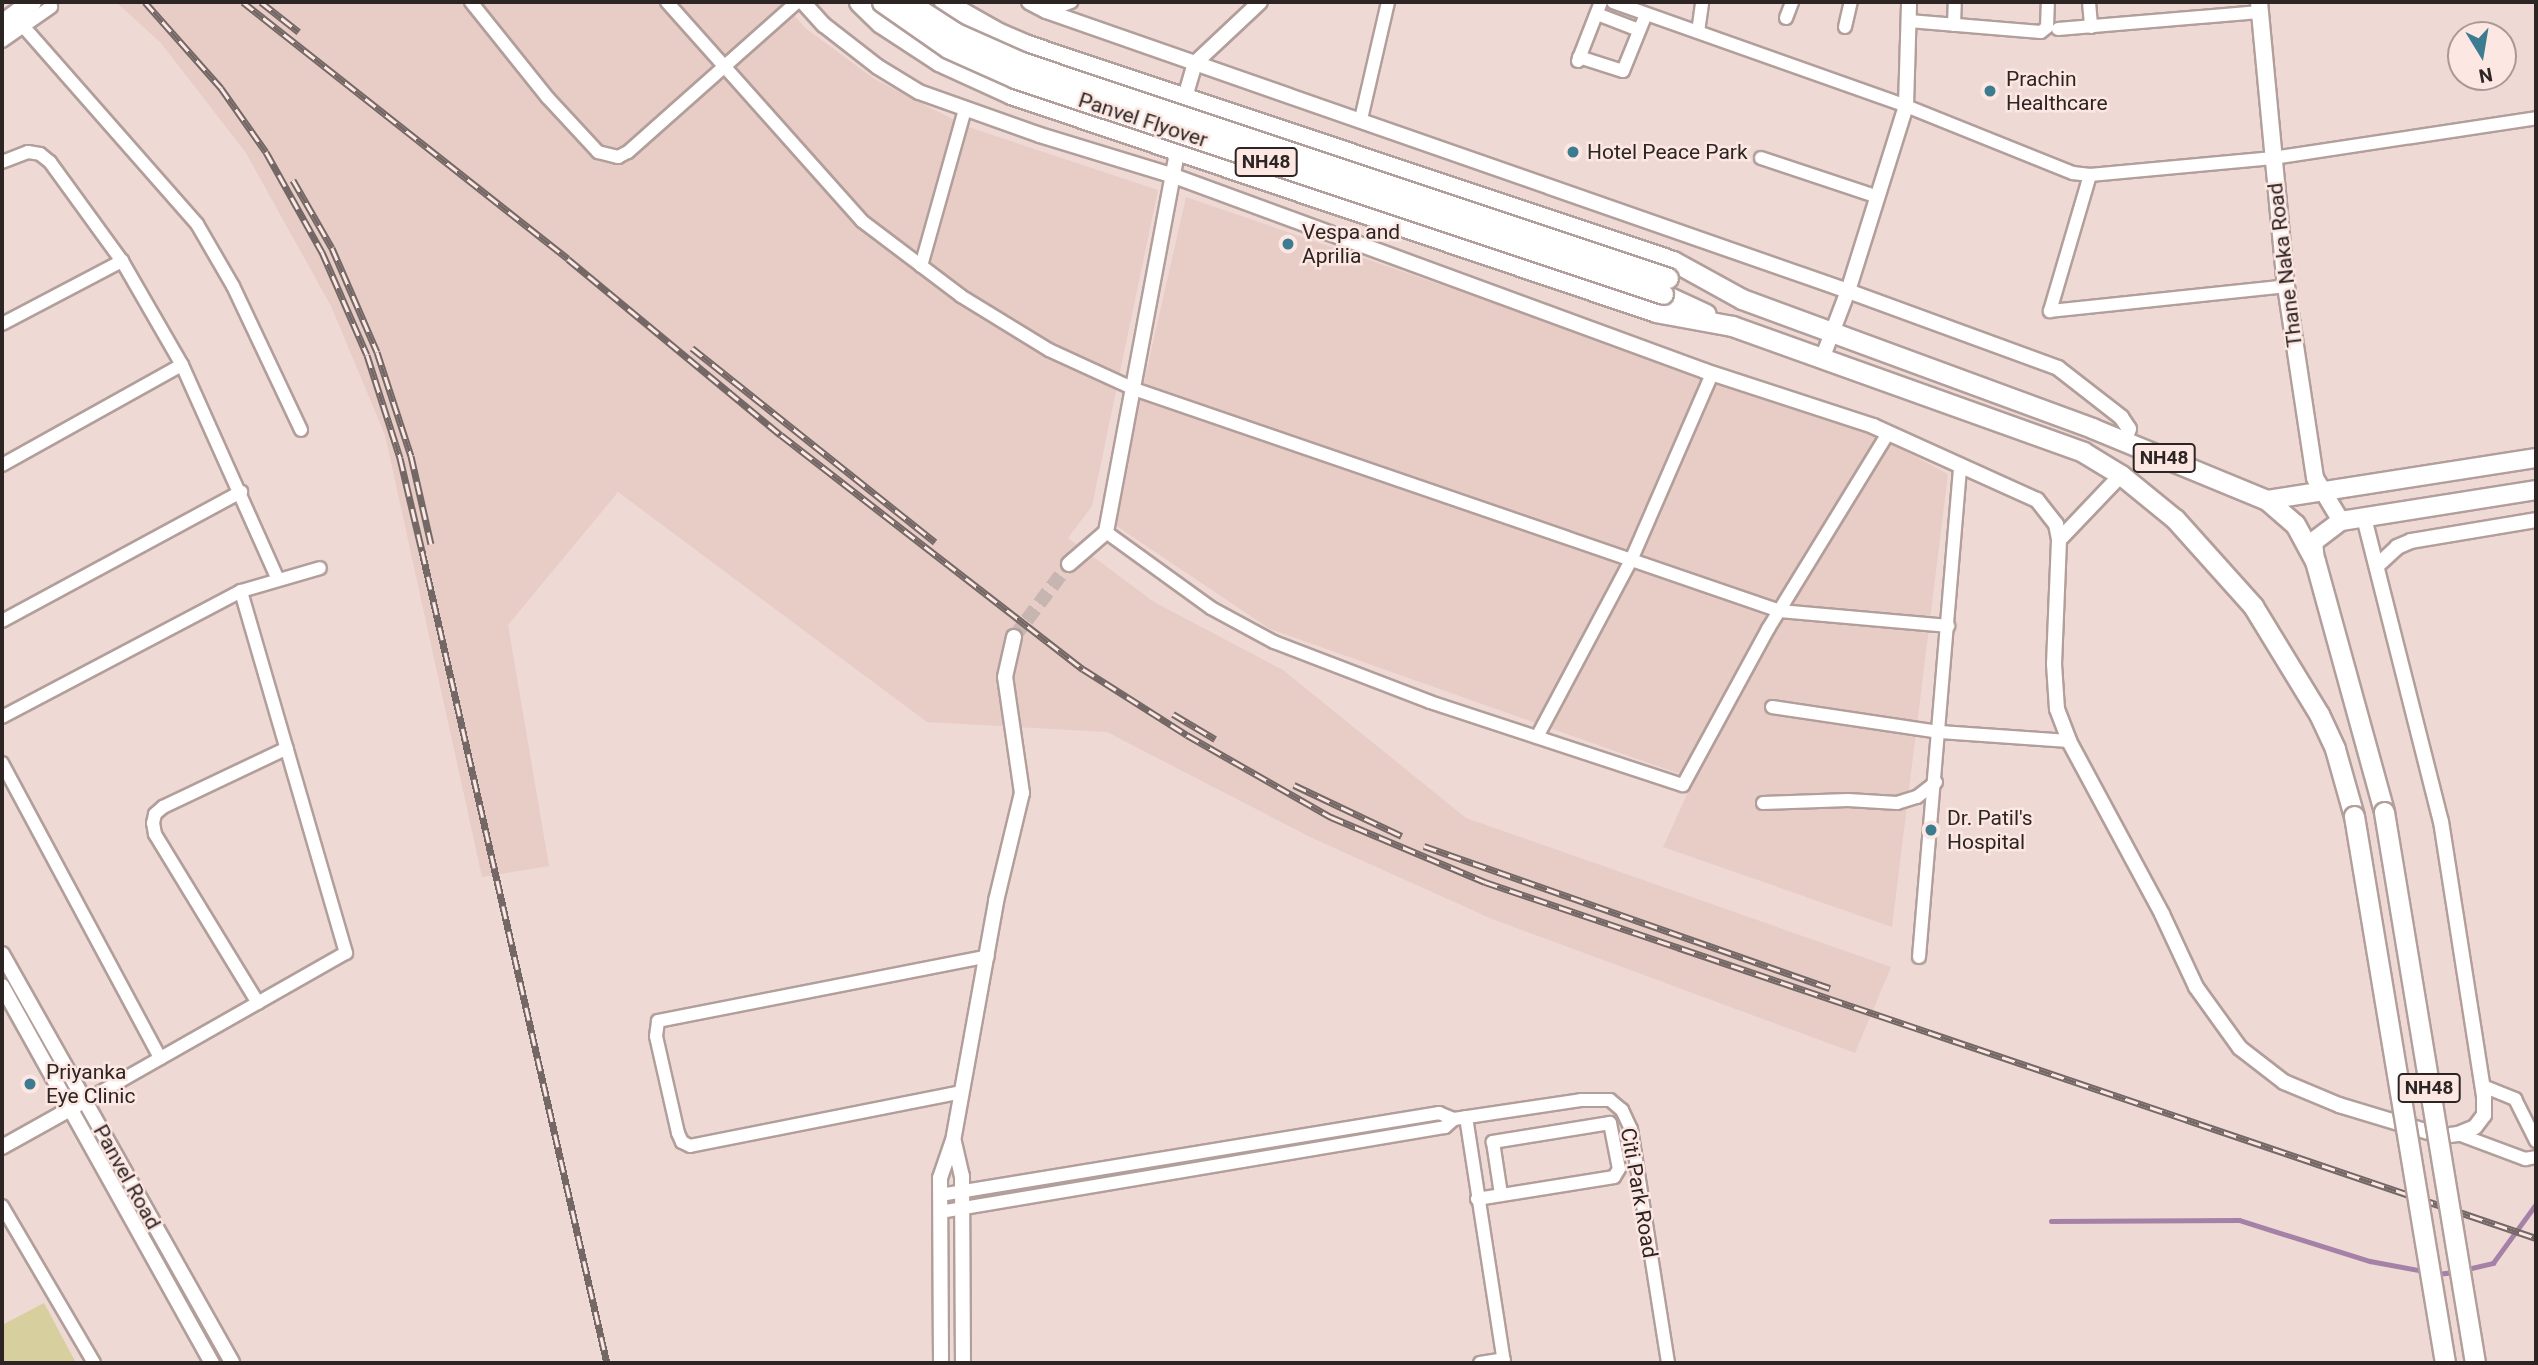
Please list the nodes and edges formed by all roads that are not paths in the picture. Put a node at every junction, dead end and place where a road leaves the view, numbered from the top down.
1 (32, 2) edge
2 (471, 2) edge
3 (667, 2) edge
4 (796, 2) edge
5 (803, 2) edge
6 (859, 2) edge
7 (882, 2) edge
8 (908, 2) edge
9 (944, 2) edge
10 (1031, 2) edge
11 (1071, 2) edge
12 (1260, 2) edge
13 (1388, 2) edge
14 (1613, 2) edge
15 (1702, 2) edge
16 (1793, 2) edge
17 (1851, 2) edge
18 (1909, 2) edge
19 (1955, 2) edge
20 (2048, 2) edge
21 (2090, 2) edge
22 (51, 7) dead end
23 (2259, 7) edge
24 (1599, 8) edge
25 (1046, 11) junction
26 (1646, 14) junction
27 (1786, 18) dead end
28 (1909, 21) junction
29 (2, 24) edge
30 (1954, 25) junction
31 (23, 26) junction
32 (1845, 27) dead end
33 (2091, 27) junction
34 (1639, 30) junction
35 (2058, 30) dead end
36 (1698, 32) junction
37 (2, 41) edge
38 (1195, 63) junction
39 (724, 67) junction
40 (1184, 97) junction
41 (1906, 106) junction
42 (965, 109) junction
43 (2536, 118) edge
44 (1361, 119) junction
45 (1178, 150) junction
46 (1761, 158) dead end
47 (2273, 158) junction
48 (2, 162) edge
49 (2090, 175) junction
50 (1174, 176) junction
51 (1878, 197) junction
52 (122, 261) junction
53 (921, 266) junction
54 (1665, 286) junction
55 (2286, 286) junction
56 (1848, 291) junction
57 (1742, 299) junction
58 (2, 324) edge
59 (1732, 326) junction
60 (1832, 332) junction
61 (1822, 359) junction
62 (182, 365) junction
63 (1712, 374) junction
64 (1134, 389) junction
65 (301, 430) dead end
66 (1888, 433) junction
67 (2124, 442) junction
68 (2536, 458) edge
69 (2, 465) edge
70 (1960, 465) junction
71 (2121, 475) junction
72 (2536, 490) edge
73 (2321, 491) junction
74 (241, 492) junction
75 (2267, 500) junction
76 (2364, 517) junction
77 (2536, 520) edge
78 (2341, 521) junction
79 (1105, 532) junction
80 (2059, 540) junction
81 (1632, 558) junction
82 (2315, 561) junction
83 (1069, 564) tunnel mouth
84 (2378, 565) junction
85 (320, 568) dead end
86 (278, 580) junction
87 (241, 591) junction
88 (1780, 611) junction
89 (2, 621) edge
90 (1948, 626) junction
91 (1014, 637) tunnel mouth
92 (1772, 707) dead end
93 (2, 717) edge
94 (1940, 732) junction
95 (1537, 737) junction
96 (2069, 741) junction
97 (287, 748) junction
98 (2, 763) edge
99 (1936, 782) junction
100 (1763, 803) dead end
101 (2, 954) edge
102 (988, 956) junction
103 (1919, 957) dead end
104 (2, 986) edge
105 (258, 1003) junction
106 (160, 1058) junction
107 (2483, 1086) junction
108 (962, 1092) junction
109 (85, 1101) junction
110 (70, 1109) junction
111 (1460, 1118) junction
112 (2458, 1134) junction
113 (953, 1141) junction
114 (2536, 1141) edge
115 (2, 1147) edge
116 (1235, 1147) junction
117 (2536, 1157) edge
118 (1239, 1162) junction
119 (1637, 1171) junction
120 (1618, 1174) junction
121 (962, 1192) junction
122 (940, 1195) junction
123 (1501, 1195) junction
124 (1477, 1199) junction
125 (2, 1206) edge
126 (961, 1209) junction
127 (940, 1212) junction
128 (1504, 1361) edge
129 (94, 1363) edge
130 (212, 1363) edge
131 (232, 1363) edge
132 (941, 1363) edge
133 (963, 1363) edge
134 (1480, 1363) edge
135 (1668, 1363) edge
136 (2445, 1363) edge
137 (2475, 1363) edge

1 - 29 main road
2 - 39 street
3 - 39 street
4 - 39 street
5 - 42 street
6 - 45 highway
7 - 54 highway, Panvel Flyover / NH48, bridge
8 - 54 highway, Panvel Flyover / NH48, bridge
9 - 40 highway
10 - 25 street
11 - 25 street
12 - 38 street
13 - 44 street
14 - 26 street
15 - 36 street
16 - 27 street
17 - 32 street
18 - 28 street
19 - 30 street
20 - 30 street
21 - 33 street
22 - 31 street
23 - 33 street
23 - 47 main road, Thane Naka Road
24 - 34 street
24 - 34 street
25 - 38 street
26 - 34 street
26 - 36 street
28 - 30 street
28 - 41 street
31 - 37 street
31 - 65 street
33 - 35 street
36 - 41 street
38 - 40 street
38 - 44 street
39 - 53 street
40 - 45 street
40 - 57 highway
41 - 49 street
41 - 51 street
42 - 50 street
42 - 53 street
43 - 47 street
44 - 56 street
45 - 50 street
45 - 59 highway
46 - 51 street
47 - 49 street
47 - 55 main road, Thane Naka Road
48 - 52 street
49 - 55 street
50 - 63 street
50 - 64 street
51 - 56 street
52 - 58 street
52 - 62 street
53 - 64 street
54 - 57 highway, Panvel Flyover / NH48
54 - 59 highway, Panvel Flyover / NH48
55 - 73 main road, Thane Naka Road
56 - 60 street
56 - 67 street
57 - 60 highway, NH48
59 - 61 highway, NH48
60 - 61 street
60 - 67 highway, NH48
61 - 71 highway, NH48
62 - 69 street
62 - 74 street
63 - 66 street
63 - 81 street
64 - 79 street
64 - 81 street
66 - 70 street
66 - 88 street
67 - 75 highway, NH48
68 - 73 main road
70 - 80 street
70 - 90 street
71 - 80 street
71 - 136 highway, NH48, bridge
72 - 76 main road
73 - 75 main road
73 - 78 main road, Thane Naka Road
74 - 86 street
74 - 89 street
75 - 82 highway, NH48
76 - 78 main road
76 - 84 street
77 - 84 street
78 - 82 main road
79 - 83 street
79 - 95 street
80 - 96 street
81 - 88 street
81 - 95 street
82 - 137 highway, NH48, bridge
84 - 107 street
85 - 86 street
86 - 87 street
87 - 93 street
87 - 97 street
88 - 90 street
88 - 95 street
90 - 94 street
91 - 102 street
92 - 94 street
94 - 96 street
94 - 99 street
96 - 112 street
97 - 105 street
97 - 105 street
98 - 106 street
99 - 100 street
99 - 103 street
101 - 109 street, Panvel Road
102 - 108 street
102 - 108 street
104 - 110 street, Panvel Road
105 - 106 street
106 - 109 street
107 - 112 street
107 - 114 street
108 - 113 street
109 - 110 street
109 - 131 street, Panvel Road
110 - 115 street
110 - 130 street, Panvel Road
111 - 116 street
111 - 118 street
111 - 119 street, Citi Park Road
111 - 124 street
112 - 117 street
113 - 121 street
113 - 122 street
116 - 118 street
116 - 121 street
118 - 126 street
119 - 120 street
119 - 135 street, Citi Park Road
120 - 123 street
120 - 123 street
121 - 122 street
121 - 126 street
122 - 127 street
123 - 124 street
124 - 128 street
125 - 129 street
126 - 127 street
126 - 133 street
127 - 132 street
128 - 134 street

